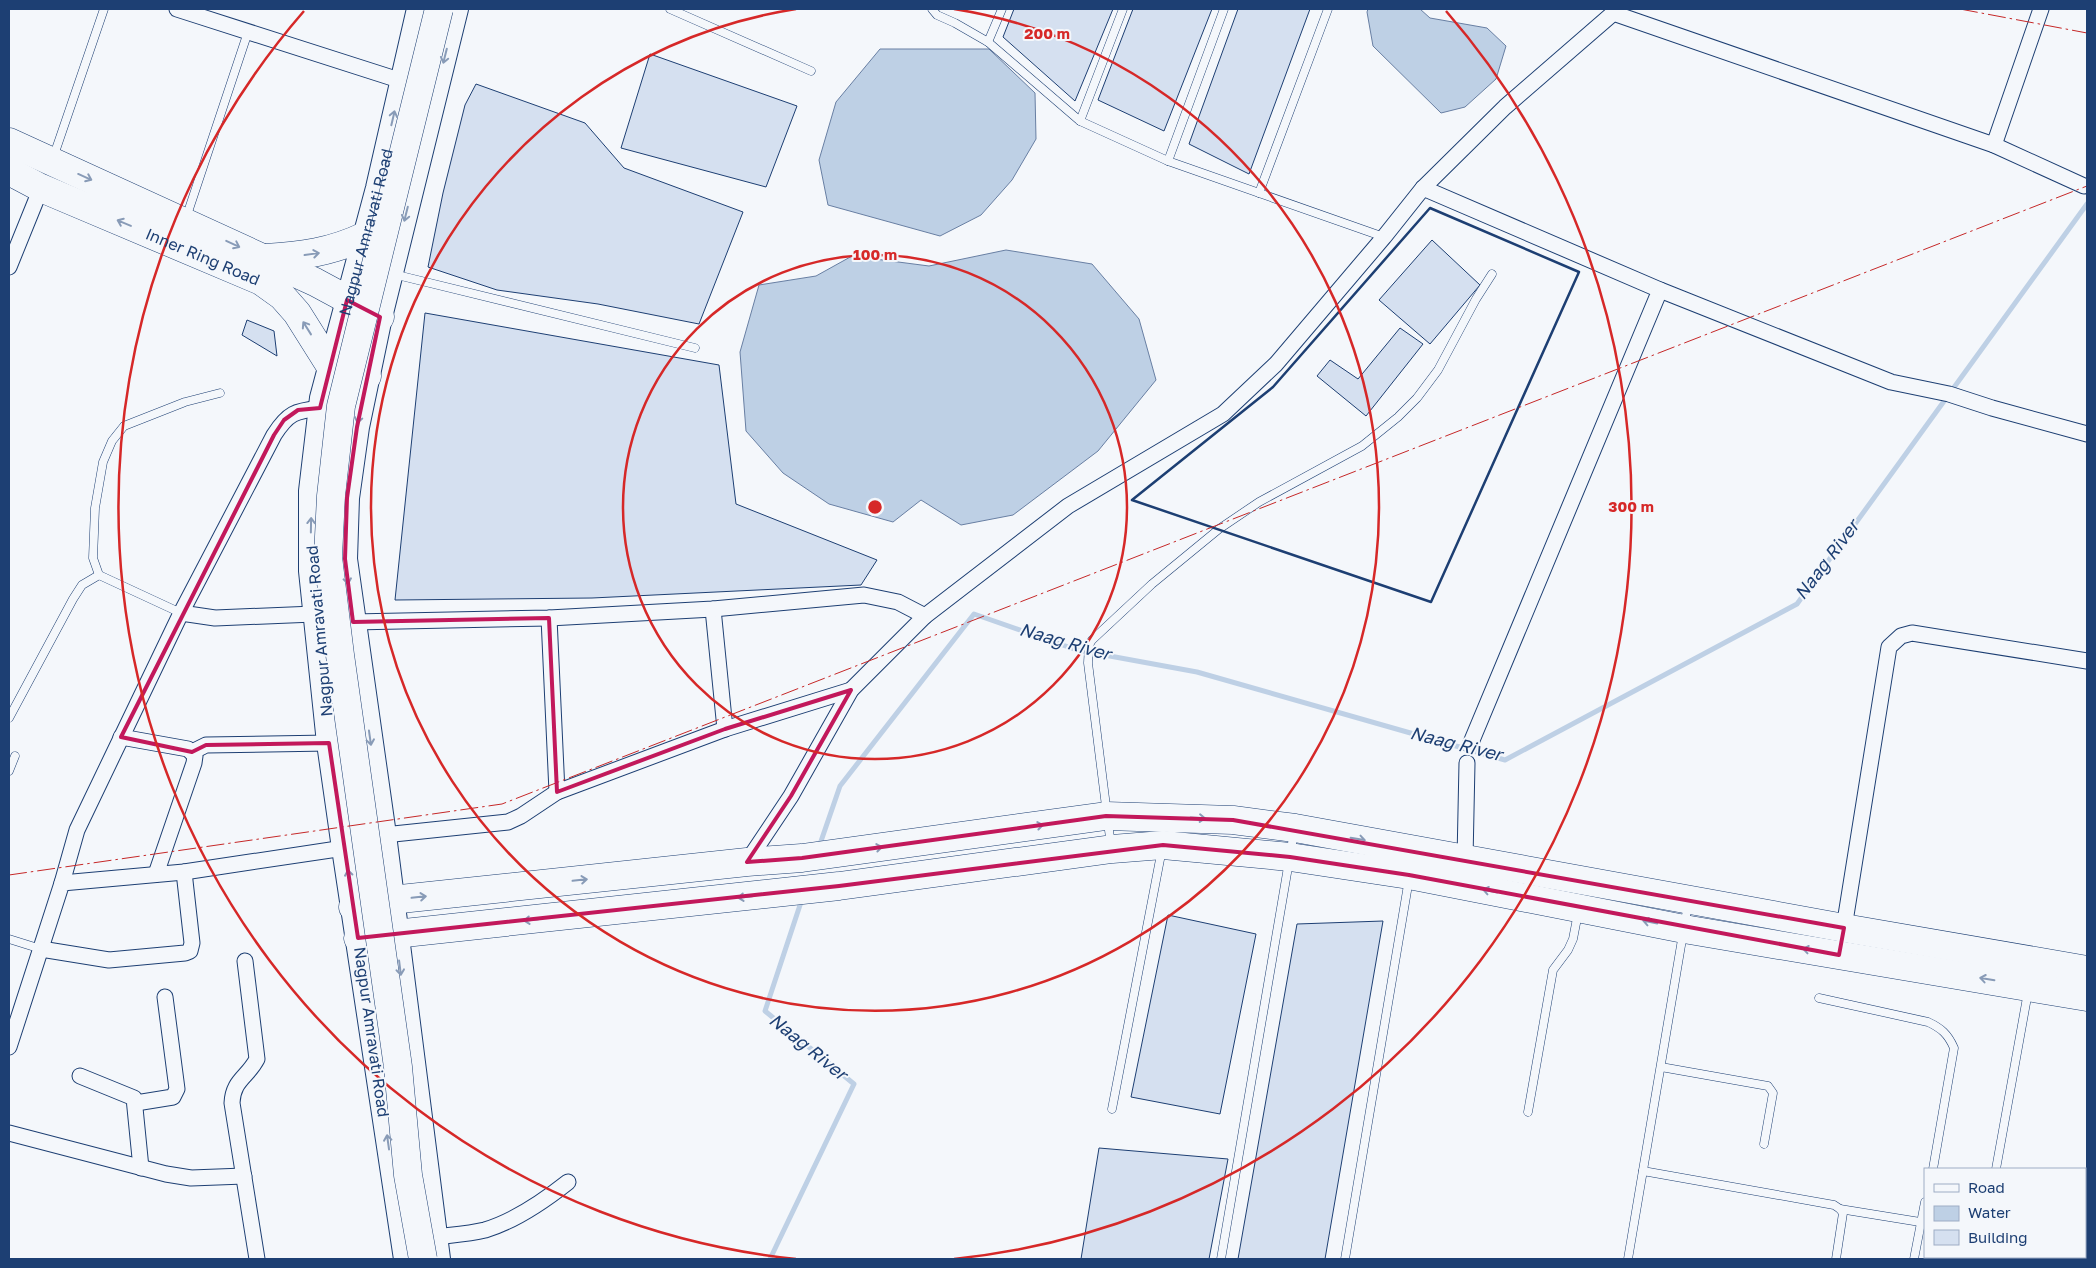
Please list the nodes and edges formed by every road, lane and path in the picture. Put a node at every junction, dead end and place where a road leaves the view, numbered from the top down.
1 (104, 9) edge
2 (177, 9) edge
3 (419, 9) edge
4 (439, 9) edge
5 (456, 9) edge
6 (670, 9) edge
7 (932, 9) edge
8 (1002, 9) edge
9 (1123, 9) edge
10 (1224, 9) edge
11 (1328, 9) edge
12 (2041, 9) edge
13 (1616, 11) edge
14 (248, 32) junction
15 (988, 42) junction
16 (811, 71) dead end
17 (402, 81) junction
18 (1080, 121) junction
19 (9, 142) edge
20 (1994, 145) junction
21 (1168, 161) junction
22 (9, 171) edge
23 (46, 175) junction
24 (2086, 187) edge
25 (1423, 188) junction
26 (1259, 193) junction
27 (185, 222) junction
28 (364, 236) junction
29 (1384, 237) junction
30 (264, 258) junction
31 (9, 267) edge
32 (391, 274) junction
33 (1492, 274) dead end
34 (1660, 290) junction
35 (347, 300) junction
36 (380, 316) junction
37 (695, 348) dead end
38 (331, 367) junction
39 (368, 376) junction
40 (220, 393) dead end
41 (320, 408) junction
42 (2087, 434) edge
43 (99, 575) junction
44 (713, 609) junction
45 (181, 613) junction
46 (314, 614) junction
47 (925, 616) junction
48 (549, 618) junction
49 (353, 622) junction
50 (2087, 661) edge
51 (851, 690) junction
52 (9, 718) edge
53 (725, 729) junction
54 (121, 738) junction
55 (330, 743) junction
56 (1470, 745) joint
57 (192, 752) junction
58 (15, 756) dead end
59 (1467, 763) joint
60 (9, 772) edge
61 (557, 792) junction
62 (1106, 816) junction
63 (1295, 828) junction
64 (384, 835) junction
65 (1163, 845) junction
66 (344, 848) junction
67 (1112, 849) junction
68 (1290, 857) junction
69 (1465, 859) junction
70 (747, 862) junction
71 (184, 872) junction
72 (156, 874) junction
73 (1409, 875) junction
74 (62, 883) junction
75 (1689, 899) junction
76 (391, 900) junction
77 (353, 907) junction
78 (1579, 908) junction
79 (1844, 928) junction
80 (1684, 929) junction
81 (396, 935) junction
82 (358, 938) junction
83 (9, 939) edge
84 (41, 948) junction
85 (1839, 955) junction
86 (245, 961) dead end
87 (2087, 970) edge
88 (2031, 974) junction
89 (2087, 996) edge
90 (165, 997) dead end
91 (1819, 998) dead end
92 (9, 1047) edge
93 (1660, 1067) junction
94 (80, 1076) dead end
95 (136, 1103) junction
96 (1112, 1109) dead end
97 (1528, 1112) dead end
98 (9, 1133) edge
99 (1764, 1144) dead end
100 (141, 1168) junction
101 (1934, 1168) edge
102 (1996, 1168) edge
103 (1643, 1171) junction
104 (244, 1176) junction
105 (568, 1182) dead end
106 (1924, 1206) edge
107 (1840, 1209) junction
108 (1920, 1222) junction
109 (432, 1252) edge
110 (257, 1259) edge
111 (406, 1259) edge
112 (1221, 1259) edge
113 (1345, 1259) edge
114 (1628, 1259) edge
115 (1836, 1259) edge
116 (1914, 1259) edge

1 - 23 lane
2 - 14 street
3 - 17 main road, Nagpur Amravati Road
4 - 109 highway, bridge
5 -> 32 main road, Nagpur Amravati Road
6 - 16 lane
7 - 15 lane
8 - 15 lane
9 - 18 lane
10 - 21 lane
11 - 26 lane
12 - 20 street
13 - 20 street
13 - 25 street
14 - 17 street
14 - 27 lane
15 - 18 lane
28 -> 17 main road, Nagpur Amravati Road
18 - 21 lane
19 - 23 highway, Inner Ring Road
20 - 24 street
21 - 26 lane
22 - 23 highway, Inner Ring Road
23 -> 27 highway, Inner Ring Road
23 - 31 street
38 -> 23 highway, Inner Ring Road
25 - 29 street
25 - 34 street
26 - 29 lane
27 -> 30 highway, Inner Ring Road
30 -> 28 highway
28 - 35 main road, Nagpur Amravati Road
29 - 47 street
30 - 35 highway, Inner Ring Road
32 - 36 main road, Nagpur Amravati Road
32 - 37 lane
33 - 62 lane
34 - 42 street
34 - 56 street
35 - 36 highway, Inner Ring Road
35 - 38 main road, Nagpur Amravati Road
36 - 39 main road, Nagpur Amravati Road
38 - 39 highway
38 - 41 main road, Nagpur Amravati Road
39 -> 49 main road, Nagpur Amravati Road
40 - 43 lane
41 - 45 street
46 -> 41 main road, Nagpur Amravati Road
43 - 45 lane
43 - 52 lane
44 - 47 street
44 - 48 street
44 - 53 street
45 - 46 street
45 - 54 street
46 - 55 main road, Nagpur Amravati Road
47 - 51 street
48 - 49 street
48 - 61 street
49 -> 64 main road, Nagpur Amravati Road
50 - 79 street
51 - 53 street
51 - 70 street
53 - 61 street
54 - 57 street
54 - 74 street
55 - 57 street
55 - 66 main road, Nagpur Amravati Road
56 - 59 lane
57 - 72 street
58 - 60 lane
59 - 69 street
61 - 64 street
62 -> 63 highway
62 - 67 lane
70 -> 62 highway
63 - 68 lane
63 -> 69 highway
64 - 76 main road, Nagpur Amravati Road
65 - 67 highway
65 - 68 highway
65 - 96 lane
66 - 71 street
77 -> 66 main road, Nagpur Amravati Road
67 -> 81 highway
68 - 73 highway
68 - 112 lane
69 - 75 highway
76 -> 70 highway
71 - 72 street
71 - 84 street
72 - 74 street
78 -> 73 highway
73 - 113 lane
74 - 84 street
75 - 79 highway
75 - 80 lane
76 - 77 highway
76 - 81 main road, Nagpur Amravati Road
77 - 82 main road, Nagpur Amravati Road
80 -> 78 highway
78 - 97 lane
79 - 85 street
79 - 88 highway
85 -> 80 highway
80 - 93 lane
81 - 82 highway
81 -> 109 main road, Nagpur Amravati Road
111 -> 82 main road, Nagpur Amravati Road
83 - 84 lane
84 - 92 street
88 -> 85 highway
86 - 104 street
87 - 88 highway
88 - 89 highway
88 - 102 lane
90 - 95 street
91 - 101 lane
93 - 99 lane
93 - 103 lane
94 - 95 street
95 - 100 street
98 - 100 street
100 - 104 street
103 - 107 lane
103 - 114 lane
104 - 110 street
105 - 109 street
106 - 108 lane
107 - 108 lane
107 - 115 lane
108 - 116 lane

